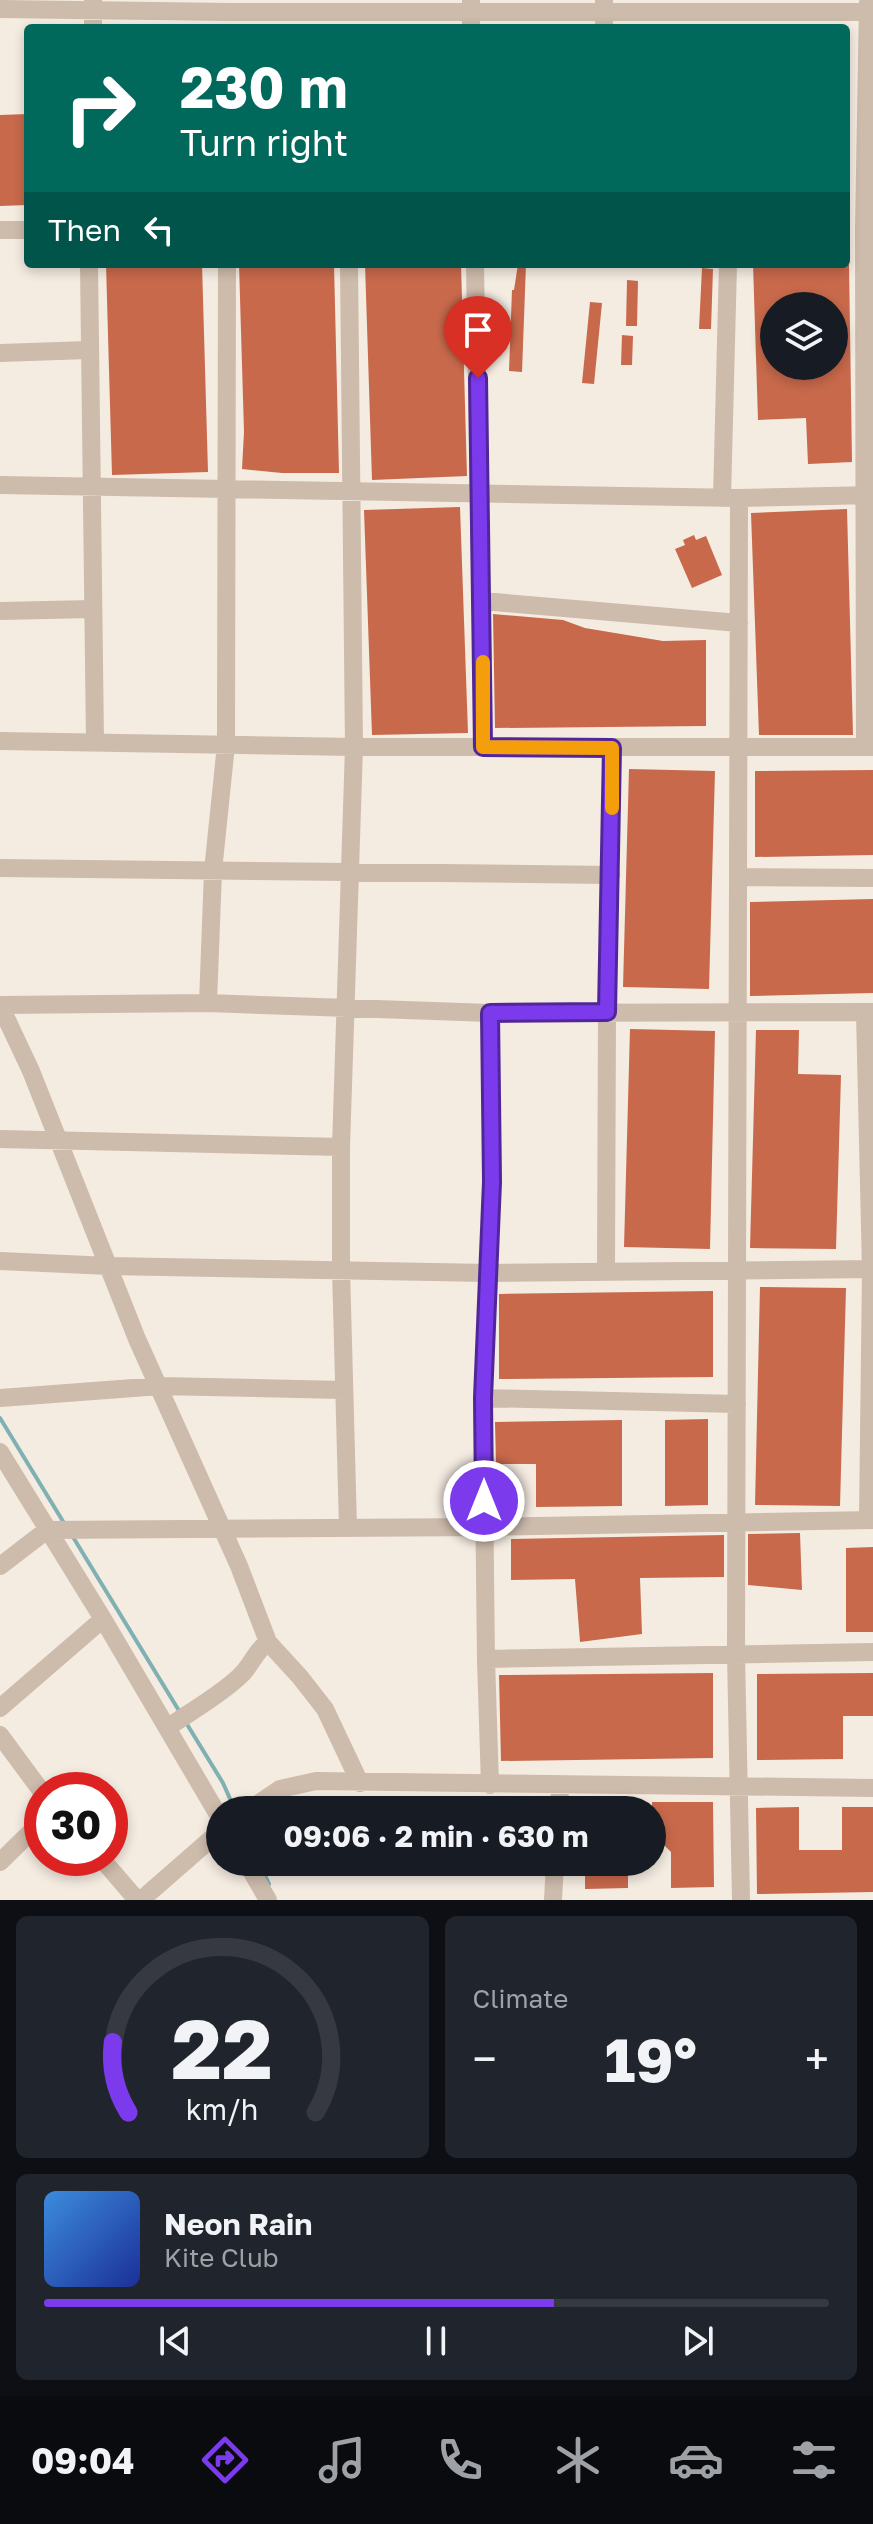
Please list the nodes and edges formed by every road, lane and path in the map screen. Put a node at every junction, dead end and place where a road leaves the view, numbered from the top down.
1 (870, 8) edge
2 (0, 9) edge
3 (93, 13) edge
4 (231, 13) edge
5 (352, 13) edge
6 (471, 13) edge
7 (738, 13) edge
8 (604, 14) edge
9 (861, 228) edge
10 (0, 230) edge
11 (24, 230) edge
12 (89, 268) edge
13 (227, 268) edge
14 (349, 268) edge
15 (475, 268) edge
16 (728, 268) edge
17 (88, 350) junction
18 (0, 353) edge
19 (0, 485) edge
20 (91, 486) junction
21 (225, 487) junction
22 (350, 491) junction
23 (480, 492) junction
24 (868, 495) edge
25 (731, 498) junction
26 (482, 601) junction
27 (92, 609) junction
28 (0, 611) edge
29 (739, 623) junction
30 (0, 741) edge
31 (95, 741) junction
32 (226, 745) junction
33 (354, 747) junction
34 (483, 747) junction
35 (738, 747) junction
36 (869, 747) edge
37 (612, 748) junction
38 (0, 868) edge
39 (213, 871) junction
40 (351, 872) junction
41 (611, 875) junction
42 (738, 877) junction
43 (873, 878) edge
44 (208, 1003) junction
45 (0, 1005) edge
46 (345, 1008) junction
47 (738, 1011) junction
48 (607, 1012) junction
49 (869, 1012) edge
50 (490, 1013) junction
51 (0, 1139) edge
52 (57, 1139) junction
53 (341, 1147) junction
54 (0, 1261) edge
55 (109, 1266) junction
56 (341, 1269) junction
57 (872, 1269) edge
58 (606, 1271) junction
59 (737, 1271) junction
60 (487, 1273) junction
61 (160, 1386) junction
62 (344, 1390) junction
63 (0, 1398) edge
64 (483, 1398) junction
65 (737, 1404) junction
66 (0, 1452) edge
67 (871, 1520) edge
68 (737, 1523) junction
69 (220, 1527) junction
70 (348, 1527) junction
71 (484, 1527) junction
72 (47, 1530) junction
73 (0, 1566) edge
74 (103, 1619) junction
75 (268, 1642) junction
76 (873, 1652) edge
77 (736, 1654) junction
78 (486, 1659) junction
79 (0, 1708) edge
80 (167, 1728) junction
81 (0, 1735) edge
82 (27, 1772) edge
83 (360, 1783) junction
84 (490, 1785) junction
85 (560, 1785) junction
86 (737, 1785) junction
87 (873, 1788) edge
88 (207, 1796) edge
89 (270, 1796) edge
90 (560, 1796) edge
91 (24, 1839) edge
92 (206, 1843) edge
93 (0, 1862) edge
94 (117, 1876) edge
95 (254, 1876) edge
96 (554, 1876) edge
97 (139, 1900) edge
98 (268, 1900) edge
99 (553, 1900) edge
100 (741, 1900) edge

1 - 7 street
1 - 9 street
2 - 3 street
3 - 4 street
4 - 5 street
5 - 6 street
6 - 8 street
7 - 8 street
9 - 24 street
10 - 11 street
12 - 17 street
13 - 21 street
14 - 22 street
15 - 23 street
16 - 25 street
17 - 18 street
17 - 20 street
19 - 20 street
20 - 21 street
20 - 27 street
21 - 22 street
21 - 32 street
22 - 23 street
22 - 33 street
23 - 25 street
23 - 26 street
24 - 25 street
24 - 36 street
25 - 29 street
26 - 29 street
26 - 34 street
27 - 28 street
27 - 31 street
29 - 35 street
30 - 31 street
31 - 32 street
32 - 33 street
32 - 39 street
33 - 34 street
33 - 40 street
34 - 37 street
35 - 36 street
35 - 37 street
35 - 42 street
37 - 41 street
38 - 39 street
39 - 40 street
39 - 44 street
40 - 41 street
40 - 46 street
41 - 48 street
42 - 43 street
42 - 47 street
44 - 45 street
44 - 46 street
45 - 52 street
46 - 50 street
46 - 53 street
47 - 48 street
47 - 49 street
47 - 59 street
48 - 50 street
48 - 58 street
49 - 57 street
50 - 60 street
51 - 52 street
52 - 53 street
52 - 55 street
53 - 56 street
54 - 55 street
55 - 56 street
55 - 61 street
56 - 60 street
56 - 62 street
57 - 59 street
57 - 67 street
58 - 59 street
58 - 60 street
59 - 65 street
60 - 64 street
61 - 62 street
61 - 63 street
61 - 69 street
62 - 70 street
64 - 65 street
64 - 71 street
65 - 68 street
66 - 72 street
67 - 68 street
68 - 71 street
68 - 77 street
69 - 70 street
69 - 72 street
69 - 75 street
70 - 71 street
71 - 78 street
72 - 73 street
72 - 74 street
74 - 79 street
74 - 80 street
75 - 80 street
75 - 83 street
76 - 77 street
77 - 78 street
77 - 86 street
78 - 84 street
80 - 88 street
81 - 82 street
83 - 84 street
83 - 89 street
84 - 85 street
85 - 86 street
85 - 90 street
86 - 87 street
86 - 100 street
91 - 93 street
92 - 97 street
94 - 97 street
95 - 98 street
96 - 99 street

